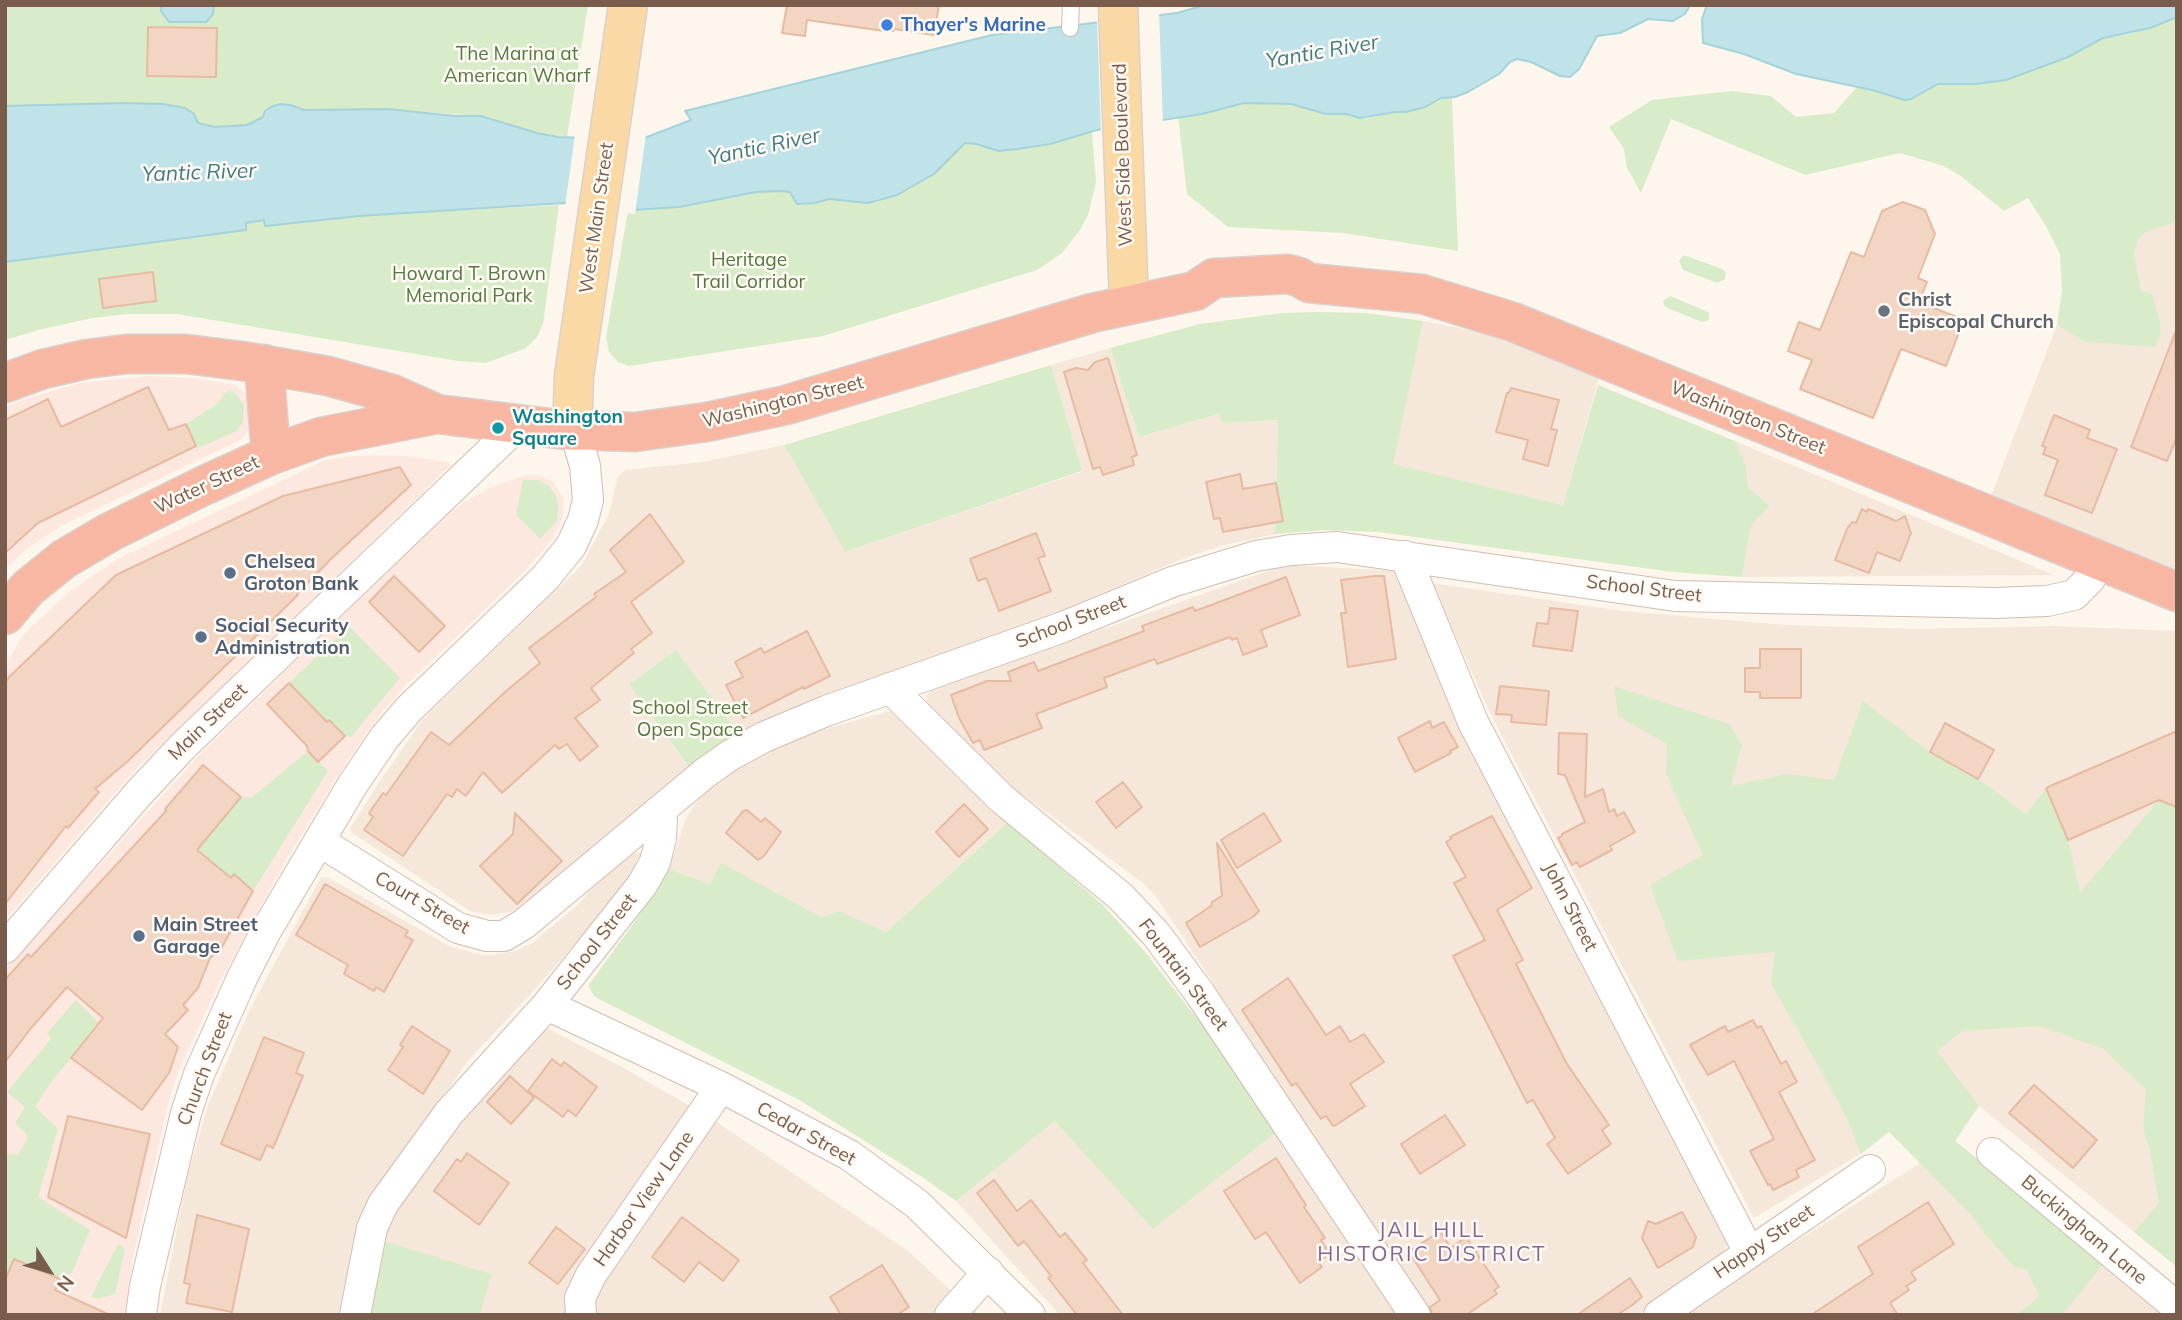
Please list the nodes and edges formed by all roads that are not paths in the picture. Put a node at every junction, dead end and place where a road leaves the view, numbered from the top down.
1 (628, 5) edge
2 (1071, 5) edge
3 (1118, 5) edge
4 (1070, 28) dead end
5 (1129, 304) junction
6 (264, 364) junction
7 (5, 383) edge
8 (437, 414) junction
9 (518, 425) junction
10 (575, 431) junction
11 (271, 455) junction
12 (1405, 556) junction
13 (2100, 561) junction
14 (2177, 592) edge
15 (5, 615) edge
16 (890, 688) junction
17 (658, 812) junction
18 (318, 841) junction
19 (5, 948) edge
20 (547, 1004) junction
21 (721, 1087) junction
22 (1992, 1153) dead end
23 (1870, 1170) dead end
24 (1749, 1252) junction
25 (988, 1272) junction
26 (2177, 1307) edge
27 (141, 1315) edge
28 (355, 1315) edge
29 (581, 1315) edge
30 (950, 1315) edge
31 (1030, 1315) edge
32 (1415, 1315) edge
33 (1659, 1315) edge

1 - 10 main road, West Main Street
2 - 4 lane
3 - 5 main road, West Side Boulevard
5 - 10 highway, Washington Street
5 - 13 highway, Washington Street
6 - 7 highway
6 - 8 highway
6 - 11 highway
8 - 9 highway, Washington Street
8 - 11 highway, Water Street
9 - 10 highway, Washington Street
9 - 19 street, Main Street
10 - 18 street
11 - 15 highway, Water Street
12 - 13 street, School Street
12 - 16 street, School Street
12 - 24 street, John Street
13 - 14 highway, Washington Street
16 - 17 street, School Street
16 - 32 street, Fountain Street
17 - 18 street, Court Street
17 - 20 street, School Street
18 - 27 street, Church Street
20 - 21 street, Cedar Street
20 - 28 street, School Street
21 - 25 street, Cedar Street
21 - 29 street, Harbor View Lane
22 - 26 street, Buckingham Lane
23 - 24 street, Happy Street
24 - 33 street, Happy Street
25 - 30 street
25 - 31 street, Cedar Street

